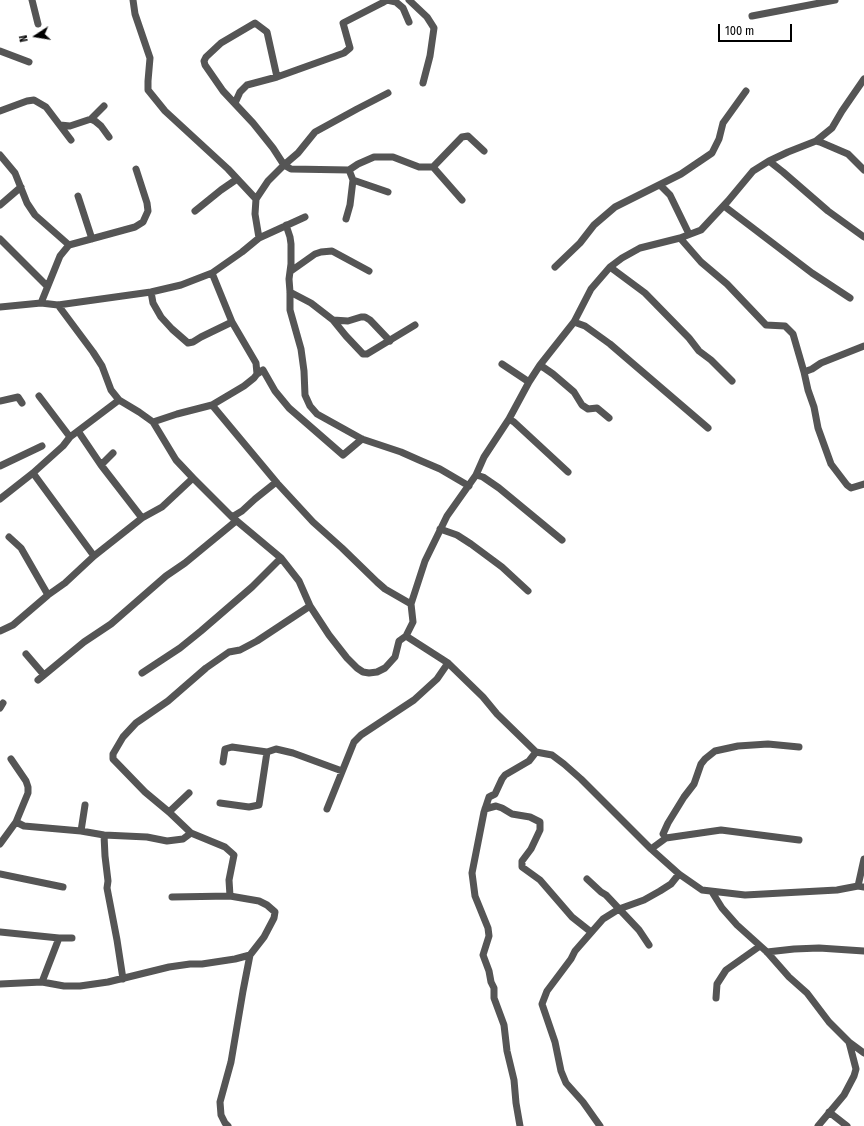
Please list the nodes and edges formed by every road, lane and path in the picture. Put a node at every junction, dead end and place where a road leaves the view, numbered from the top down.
1 (32, 0) edge
2 (133, 0) edge
3 (409, 0) edge
4 (835, 0) edge
5 (752, 16) dead end
6 (409, 22) dead end
7 (38, 24) dead end
8 (0, 51) edge
9 (29, 62) dead end
10 (277, 77) junction
11 (864, 79) edge
12 (423, 83) dead end
13 (746, 91) dead end
14 (388, 93) dead end
15 (235, 103) junction
16 (104, 106) dead end
17 (0, 111) edge
18 (91, 119) junction
19 (60, 126) junction
20 (109, 137) dead end
21 (70, 140) dead end
22 (816, 142) junction
23 (484, 151) dead end
24 (0, 155) edge
25 (769, 161) junction
26 (284, 165) junction
27 (433, 167) junction
28 (136, 169) dead end
29 (349, 170) junction
30 (864, 170) edge
31 (237, 179) junction
32 (352, 180) junction
33 (660, 185) junction
34 (21, 187) junction
35 (388, 192) dead end
36 (78, 196) dead end
37 (256, 198) junction
38 (462, 200) dead end
39 (0, 205) edge
40 (724, 206) junction
41 (195, 211) dead end
42 (305, 217) dead end
43 (346, 219) dead end
44 (286, 226) junction
45 (689, 234) junction
46 (864, 237) edge
47 (259, 238) junction
48 (680, 238) junction
49 (0, 239) edge
50 (92, 239) junction
51 (69, 245) junction
52 (555, 268) dead end
53 (610, 268) junction
54 (290, 271) junction
55 (370, 271) dead end
56 (212, 273) junction
57 (47, 286) junction
58 (151, 292) junction
59 (290, 292) junction
60 (850, 298) dead end
61 (41, 304) junction
62 (58, 305) junction
63 (0, 307) edge
64 (333, 320) junction
65 (232, 322) junction
66 (574, 322) junction
67 (415, 325) dead end
68 (390, 341) junction
69 (864, 346) edge
70 (502, 364) dead end
71 (540, 365) junction
72 (804, 372) junction
73 (257, 374) junction
74 (732, 380) dead end
75 (529, 382) junction
76 (38, 396) dead end
77 (118, 400) junction
78 (0, 401) edge
79 (22, 403) dead end
80 (212, 406) junction
81 (609, 418) dead end
82 (509, 419) junction
83 (153, 422) junction
84 (708, 428) dead end
85 (78, 431) junction
86 (70, 437) junction
87 (362, 439) junction
88 (42, 446) dead end
89 (113, 453) dead end
90 (0, 466) edge
91 (101, 466) junction
92 (33, 472) junction
93 (568, 472) dead end
94 (476, 475) junction
95 (193, 478) junction
96 (277, 483) junction
97 (864, 484) edge
98 (469, 486) junction
99 (0, 499) edge
100 (142, 518) junction
101 (234, 519) junction
102 (440, 529) junction
103 (9, 537) dead end
104 (562, 540) dead end
105 (94, 556) junction
106 (281, 558) junction
107 (528, 590) dead end
108 (48, 594) junction
109 (411, 604) junction
110 (310, 606) junction
111 (0, 631) edge
112 (406, 636) junction
113 (26, 654) dead end
114 (448, 663) junction
115 (142, 673) dead end
116 (44, 675) junction
117 (38, 680) dead end
118 (799, 747) dead end
119 (267, 752) junction
120 (536, 752) junction
121 (11, 759) dead end
122 (222, 762) dead end
123 (342, 771) junction
124 (189, 793) dead end
125 (86, 804) dead end
126 (220, 804) dead end
127 (327, 809) dead end
128 (485, 809) junction
129 (169, 812) junction
130 (16, 822) junction
131 (81, 831) junction
132 (191, 833) junction
133 (104, 835) junction
134 (666, 838) junction
135 (799, 840) dead end
136 (0, 844) edge
137 (651, 849) junction
138 (864, 859) edge
139 (0, 874) edge
140 (679, 874) junction
141 (586, 879) dead end
142 (63, 887) dead end
143 (861, 887) edge
144 (712, 892) junction
145 (230, 896) junction
146 (172, 897) dead end
147 (619, 909) junction
148 (0, 932) edge
149 (591, 932) junction
150 (59, 938) junction
151 (72, 938) dead end
152 (649, 945) dead end
153 (760, 946) junction
154 (864, 951) edge
155 (767, 952) junction
156 (250, 955) junction
157 (123, 978) junction
158 (42, 982) junction
159 (0, 984) edge
160 (716, 998) dead end
161 (849, 1042) junction
162 (864, 1053) edge
163 (829, 1112) junction
164 (228, 1126) edge
165 (520, 1126) edge
166 (600, 1126) edge
167 (818, 1126) edge
168 (847, 1126) edge

1 - 7 street
2 - 31 street
3 - 12 street
4 - 5 street
6 - 10 street
8 - 9 street
10 - 15 street
10 - 15 street
11 - 22 street
13 - 33 street
14 - 26 street
15 - 26 street
16 - 18 street
17 - 19 street
18 - 19 street
18 - 20 street
19 - 21 street
22 - 25 street
22 - 30 street
23 - 27 street
24 - 34 street
25 - 40 street
25 - 46 street
26 - 29 street
26 - 37 street
27 - 29 street
27 - 38 street
28 - 50 street
29 - 32 street
31 - 37 street
31 - 41 street
32 - 35 street
32 - 43 street
33 - 45 street
33 - 52 street
34 - 39 street
34 - 51 street
36 - 50 street
37 - 47 street
40 - 45 street
40 - 60 street
42 - 44 street
44 - 47 street
44 - 54 street
45 - 48 street
47 - 56 street
48 - 53 street
48 - 72 street
49 - 57 street
50 - 51 street
51 - 57 street
53 - 66 street
53 - 74 street
54 - 55 street
54 - 59 street
56 - 58 street
56 - 65 street
57 - 61 street
58 - 62 street
58 - 65 street
59 - 64 street
59 - 87 street
61 - 62 street
61 - 63 street
62 - 77 street
64 - 68 street
64 - 68 street
65 - 73 street
66 - 71 street
66 - 84 street
67 - 68 street
69 - 72 street
70 - 75 street
71 - 75 street
71 - 81 street
72 - 97 street
73 - 80 street
73 - 87 street
75 - 82 street
76 - 86 street
77 - 83 street
77 - 85 street
78 - 79 street
80 - 83 street
80 - 96 street
82 - 93 street
82 - 94 street
83 - 95 street
85 - 86 street
85 - 91 street
86 - 92 street
87 - 98 street
88 - 90 street
89 - 91 street
91 - 100 street
92 - 99 street
92 - 105 street
94 - 98 street
94 - 104 street
95 - 100 street
95 - 101 street
96 - 101 street
96 - 109 street
98 - 102 street
100 - 105 street
101 - 106 street
101 - 116 street
102 - 107 street
102 - 109 street
103 - 108 street
105 - 108 street
106 - 110 street
106 - 115 street
108 - 111 street
109 - 112 street
110 - 112 street
110 - 129 street
112 - 114 street
113 - 116 street
114 - 120 street
114 - 123 street
116 - 117 street
118 - 134 street
119 - 122 street
119 - 123 street
119 - 126 street
120 - 128 street
120 - 137 street
121 - 130 street
123 - 127 street
124 - 129 street
125 - 131 street
128 - 149 street
128 - 165 street
129 - 132 street
130 - 131 street
130 - 136 street
131 - 133 street
132 - 133 street
132 - 145 street
133 - 157 street
134 - 135 street
134 - 137 street
137 - 140 street
138 - 143 street
139 - 142 street
140 - 144 street
140 - 147 street
141 - 147 street
143 - 144 street
144 - 153 street
145 - 146 street
145 - 156 street
147 - 149 street
147 - 152 street
148 - 150 street
149 - 166 street
150 - 151 street
150 - 158 street
153 - 155 street
153 - 160 street
154 - 155 street
155 - 161 street
156 - 157 street
156 - 164 street
157 - 158 street
158 - 159 street
161 - 162 street
161 - 163 street
163 - 167 street
163 - 168 street

